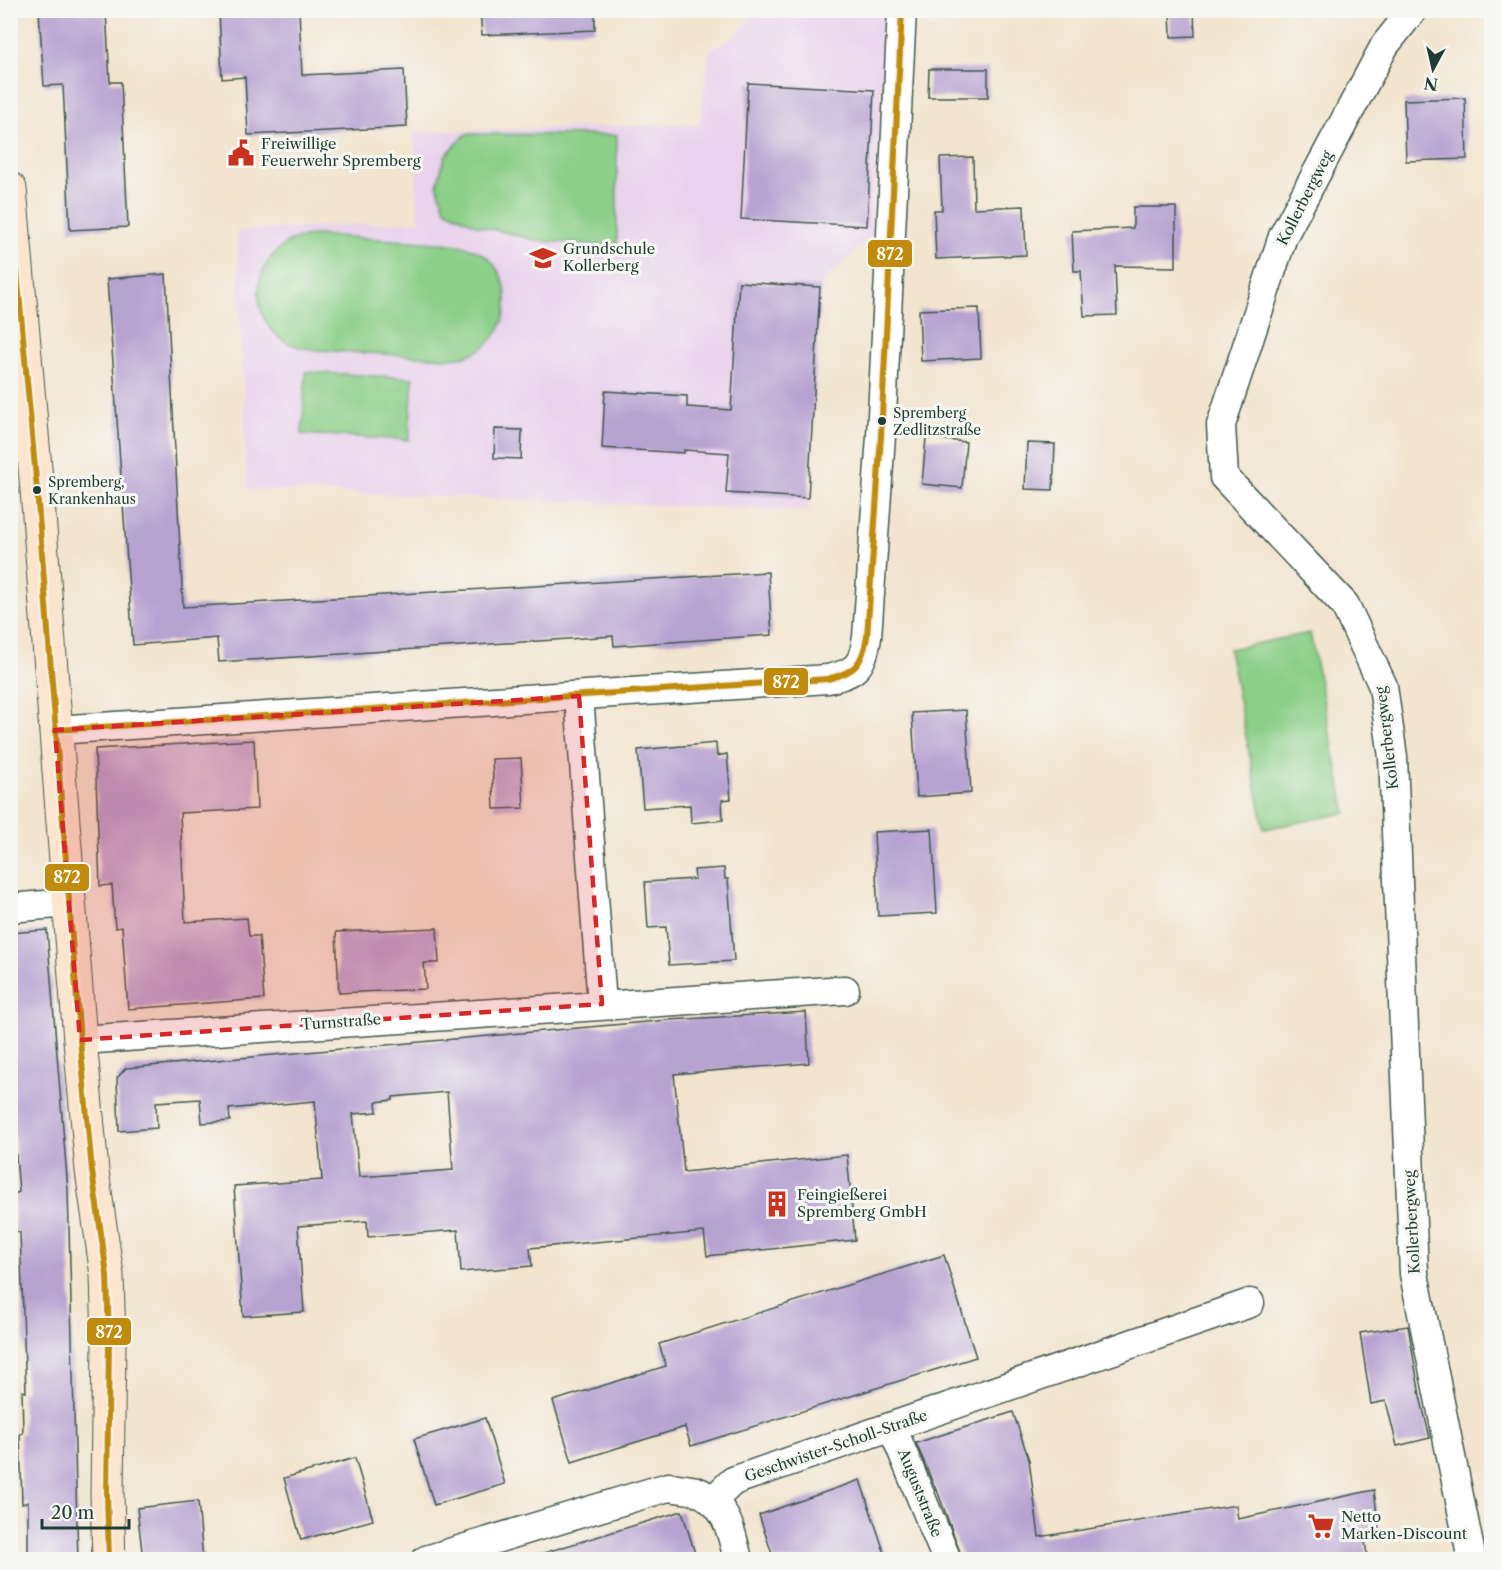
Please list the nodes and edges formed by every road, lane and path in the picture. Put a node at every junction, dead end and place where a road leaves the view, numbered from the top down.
1 (902, 10) edge
2 (1413, 10) edge
3 (10, 189) edge
4 (579, 696) junction
5 (55, 730) junction
6 (68, 903) junction
7 (10, 908) edge
8 (845, 990) dead end
9 (602, 1004) junction
10 (80, 1040) junction
11 (1250, 1303) dead end
12 (892, 1427) junction
13 (712, 1501) junction
14 (109, 1560) edge
15 (426, 1560) edge
16 (738, 1560) edge
17 (947, 1560) edge
18 (1472, 1560) edge

1 - 4 street
2 - 18 street, Kollerbergweg
3 - 5 main road
4 - 5 street
4 - 9 street
5 - 6 main road
6 - 7 street
6 - 10 main road
8 - 9 street, Turnstraße
9 - 10 street, Turnstraße
10 - 14 main road
11 - 12 street, Geschwister-Scholl-Straße
12 - 13 street, Geschwister-Scholl-Straße
12 - 17 street, Auguststraße
13 - 15 street
13 - 16 street

